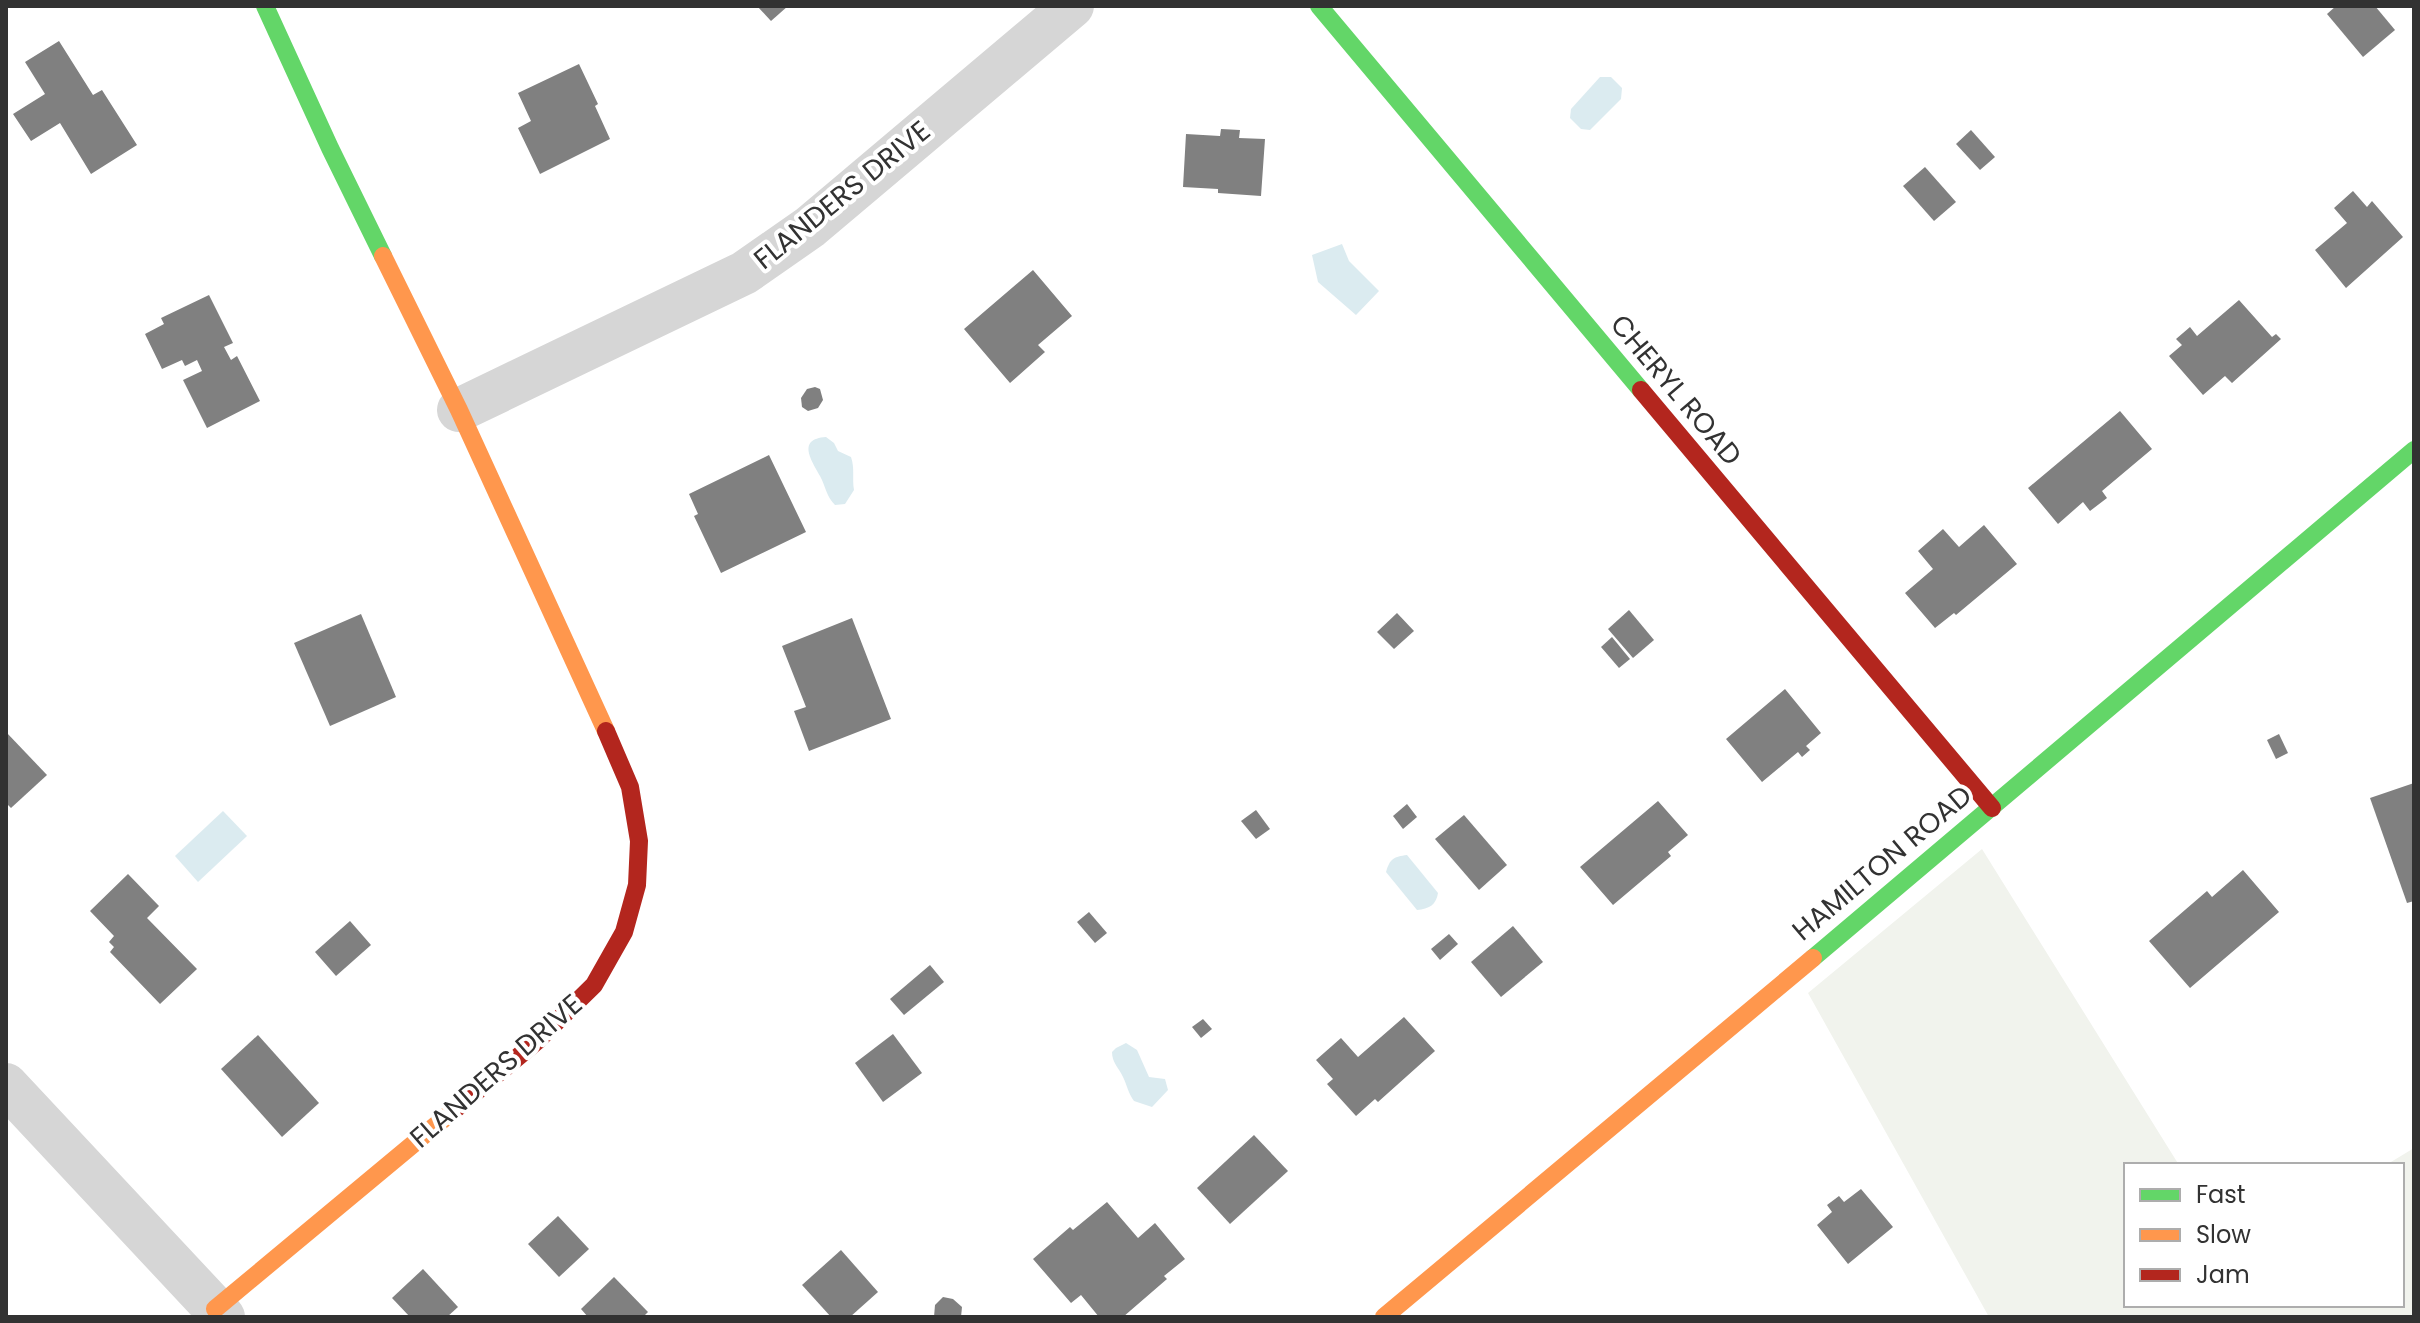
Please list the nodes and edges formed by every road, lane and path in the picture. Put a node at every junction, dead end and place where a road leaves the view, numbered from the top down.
1 (265, 6) edge
2 (1072, 6) edge
3 (1319, 6) edge
4 (459, 410) junction
5 (2414, 450) edge
6 (1992, 808) junction
7 (6, 1085) edge
8 (219, 1313) edge
9 (1384, 1317) edge

1 - 4 street, FLANDERS DRIVE
2 - 4 street, FLANDERS DRIVE
3 - 6 street, CHERYL ROAD
4 - 8 street, FLANDERS DRIVE
5 - 6 street, HAMILTON ROAD
6 - 9 street, HAMILTON ROAD
7 - 8 street

